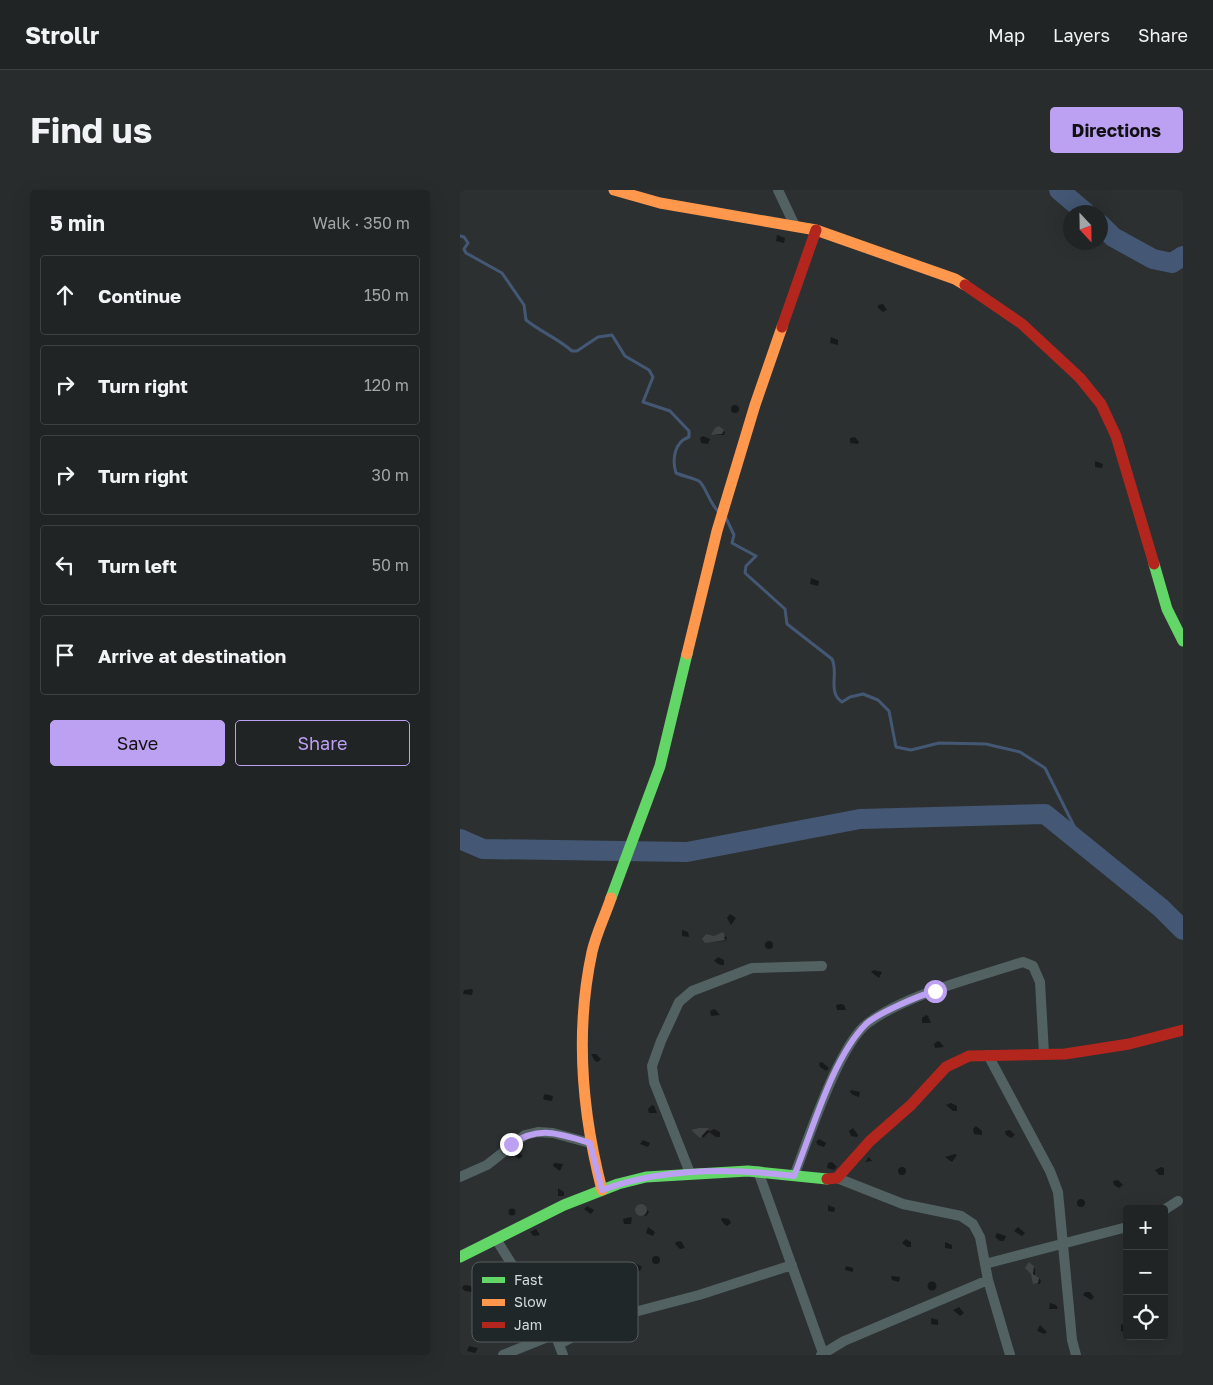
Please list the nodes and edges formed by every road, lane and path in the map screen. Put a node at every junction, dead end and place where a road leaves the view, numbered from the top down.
1 (614, 190) edge
2 (778, 190) edge
3 (795, 226) junction
4 (816, 230) junction
5 (1183, 641) edge
6 (822, 966) dead end
7 (1183, 1030) edge
8 (1044, 1054) junction
9 (988, 1055) junction
10 (590, 1143) junction
11 (758, 1171) junction
12 (690, 1173) junction
13 (794, 1176) junction
14 (460, 1177) edge
15 (837, 1178) junction
16 (602, 1190) junction
17 (1178, 1201) dead end
18 (1168, 1207) edge
19 (1123, 1228) edge
20 (496, 1239) junction
21 (1063, 1242) junction
22 (460, 1257) edge
23 (510, 1262) edge
24 (985, 1264) junction
25 (792, 1265) junction
26 (988, 1280) junction
27 (638, 1311) edge
28 (547, 1342) edge
29 (558, 1342) edge
30 (822, 1354) edge
31 (503, 1355) edge
32 (563, 1355) edge
33 (1010, 1355) edge
34 (1076, 1355) edge

1 - 3 street
2 - 3 street
3 - 4 street
4 - 5 street
4 - 10 street
6 - 12 street
7 - 8 street
8 - 9 street
8 - 13 street
9 - 15 street
9 - 21 street
10 - 14 street
10 - 16 street
11 - 12 street
11 - 13 street
11 - 25 street
12 - 16 street
13 - 15 street
15 - 24 street
16 - 20 street
17 - 18 street
19 - 21 street
20 - 22 street
20 - 23 street
21 - 24 street
21 - 34 street
24 - 26 street
25 - 27 street
25 - 30 street
26 - 30 street
26 - 33 street
28 - 31 street
29 - 32 street

